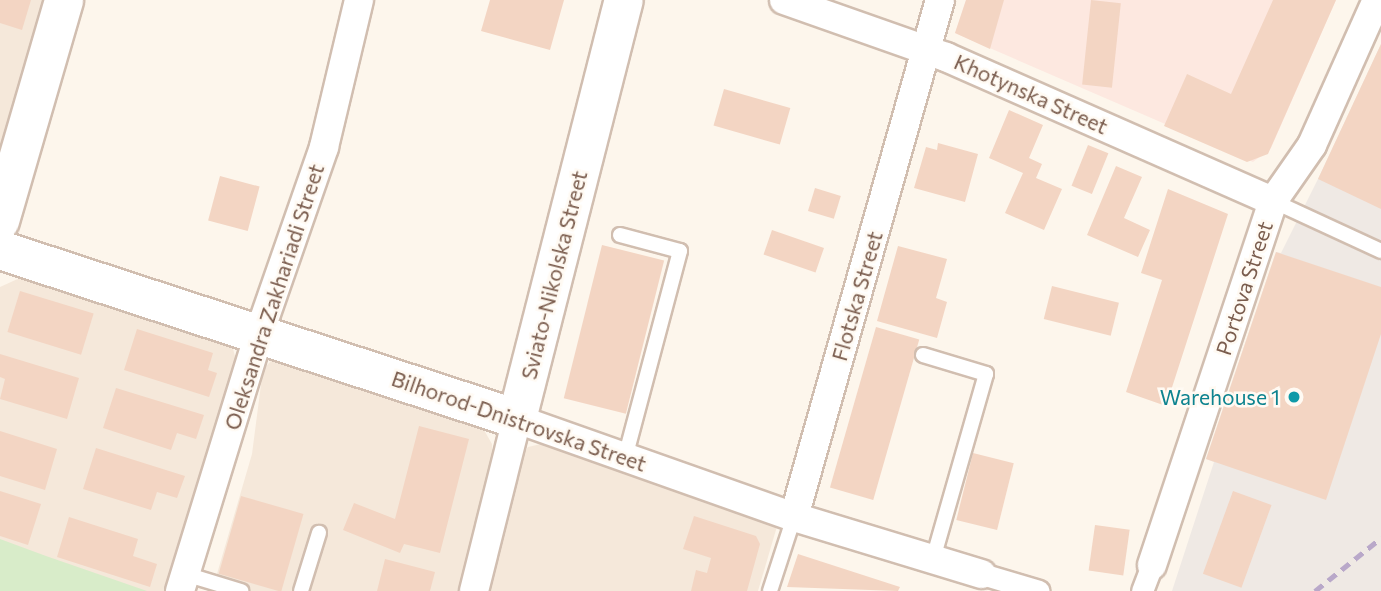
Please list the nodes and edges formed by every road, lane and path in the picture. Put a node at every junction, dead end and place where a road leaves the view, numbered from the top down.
1 (64, 0) edge
2 (359, 0) edge
3 (624, 0) edge
4 (784, 0) edge
5 (940, 0) edge
6 (1377, 0) edge
7 (926, 50) junction
8 (1273, 201) junction
9 (0, 221) edge
10 (620, 235) dead end
11 (0, 250) edge
12 (1381, 250) edge
13 (259, 334) junction
14 (923, 355) dead end
15 (517, 419) junction
16 (625, 457) junction
17 (794, 517) junction
18 (319, 533) dead end
19 (933, 559) junction
20 (1152, 565) joint
21 (982, 574) joint
22 (182, 583) edge
23 (241, 591) edge
24 (301, 591) edge
25 (474, 591) edge
26 (770, 591) edge
27 (1039, 591) edge
28 (1142, 591) edge

1 - 9 main road
2 - 13 street, Oleksandra Zakhariadi Street
3 - 15 main road, Sviato-Nikolska Street
4 - 7 street, Khotynska Street
5 - 7 street, Flotska Street
6 - 8 street, Portova Street
7 - 8 street, Khotynska Street
7 - 17 street, Flotska Street
8 - 12 lane
8 - 20 street, Portova Street
10 - 16 lane
11 - 13 main road, Bilhorod-Dnistrovska Street
13 - 15 main road, Bilhorod-Dnistrovska Street
13 - 22 street, Oleksandra Zakhariadi Street
14 - 19 lane
15 - 16 street, Bilhorod-Dnistrovska Street
15 - 25 street, Sviato-Nikolska Street
16 - 17 street, Bilhorod-Dnistrovska Street
17 - 19 street, Bilhorod-Dnistrovska Street
17 - 26 lane, Flotska Street
18 - 24 lane
19 - 21 street, Bilhorod-Dnistrovska Street
20 - 28 street, Portova Street
21 - 27 street, Bilhorod-Dnistrovska Street
22 - 23 lane

